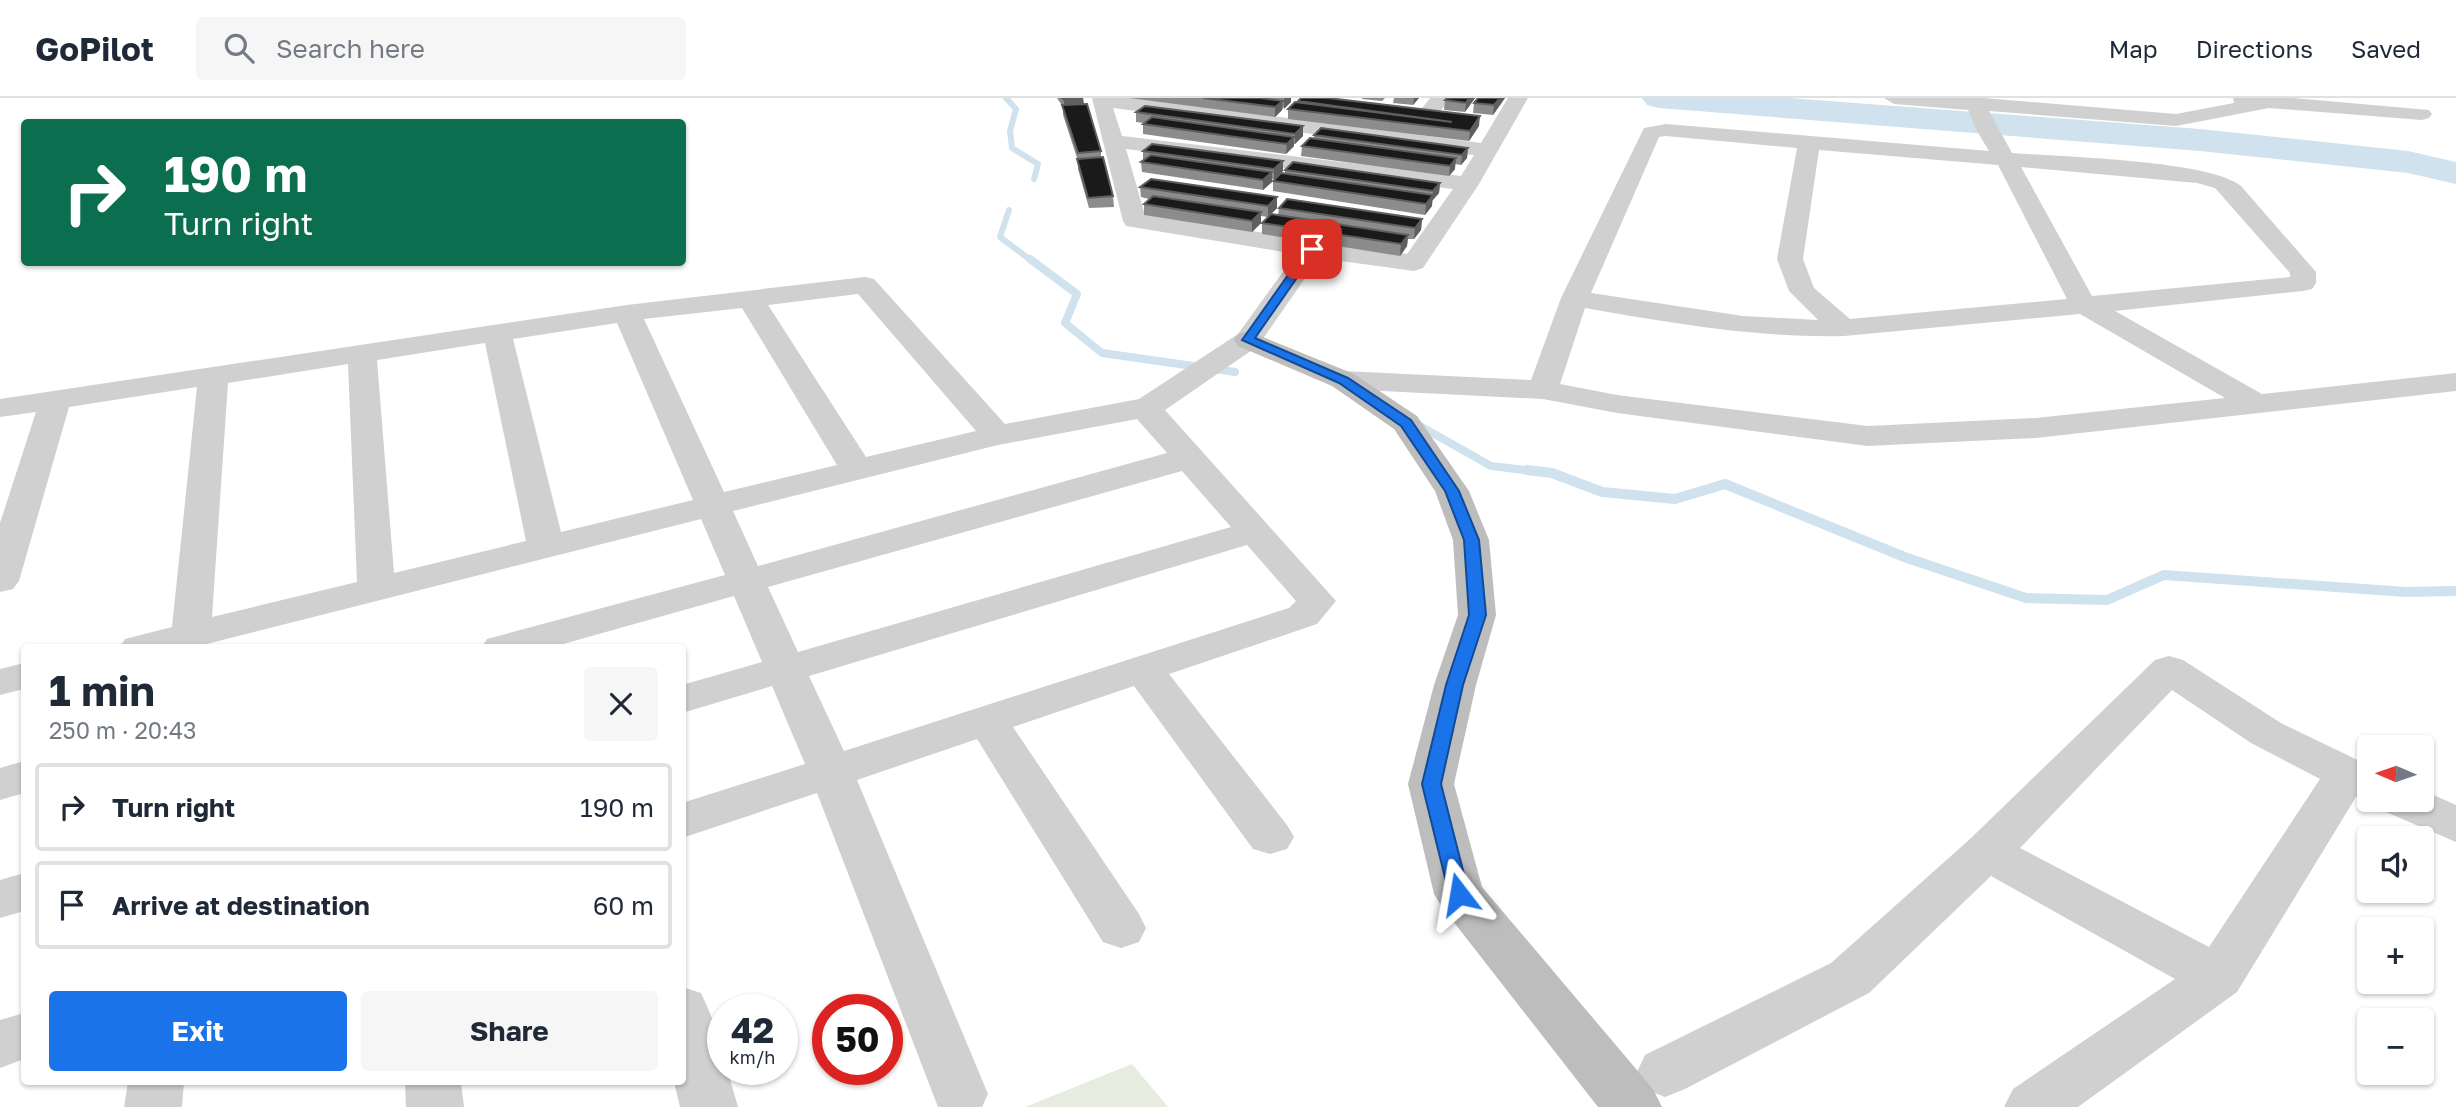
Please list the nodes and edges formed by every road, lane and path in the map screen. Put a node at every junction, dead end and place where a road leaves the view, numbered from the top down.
1 (1518, 98) edge
2 (1894, 98) edge
3 (2220, 98) edge
4 (2389, 98) edge
5 (1100, 99) edge
6 (2269, 102) junction
7 (1434, 105) edge
8 (1404, 109) edge
9 (1979, 112) edge
10 (1454, 115) edge
11 (1479, 118) edge
12 (1505, 120) junction
13 (1113, 141) junction
14 (1809, 143) junction
15 (1488, 150) junction
16 (2006, 160) junction
17 (1124, 181) junction
18 (1468, 184) junction
19 (1152, 185) edge
20 (1411, 220) edge
21 (1439, 224) junction
22 (1312, 249) junction
23 (750, 298) junction
24 (1575, 298) junction
25 (2083, 304) junction
26 (627, 313) junction
27 (1844, 328) junction
28 (497, 333) junction
29 (1236, 349) junction
30 (362, 353) junction
31 (213, 376) junction
32 (1343, 380) junction
33 (2456, 382) edge
34 (1543, 390) junction
35 (55, 400) junction
36 (2254, 402) junction
37 (1148, 407) junction
38 (0, 408) edge
39 (997, 435) junction
40 (1188, 457) junction
41 (857, 470) junction
42 (712, 506) junction
43 (1256, 531) junction
44 (546, 547) junction
45 (748, 580) junction
46 (0, 581) edge
47 (376, 589) junction
48 (191, 635) junction
49 (155, 644) edge
50 (516, 644) edge
51 (786, 668) junction
52 (1144, 670) junction
53 (21, 677) edge
54 (0, 682) edge
55 (686, 698) edge
56 (988, 721) junction
57 (831, 772) junction
58 (21, 778) edge
59 (2357, 778) edge
60 (2357, 780) edge
61 (0, 784) edge
62 (2428, 812) edge
63 (686, 820) edge
64 (2456, 825) edge
65 (1270, 837) dead end
66 (1987, 852) junction
67 (21, 893) edge
68 (0, 899) edge
69 (1121, 928) dead end
70 (2218, 977) junction
71 (686, 1024) edge
72 (21, 1037) edge
73 (0, 1044) edge
74 (156, 1085) edge
75 (433, 1085) edge
76 (1649, 1090) edge
77 (960, 1094) dead end
78 (153, 1107) edge
79 (435, 1107) edge
80 (709, 1107) edge
81 (2033, 1107) edge

1 - 12 street
2 - 9 street
3 - 6 street
4 - 6 street
5 - 13 street
5 - 15 street
6 - 9 street
7 - 8 street
7 - 10 street
9 - 16 street
11 - 12 street
12 - 15 street
13 - 17 street
13 - 18 street
14 - 16 street
14 - 24 street
14 - 27 street
15 - 18 street
16 - 25 street
16 - 25 street
17 - 19 street
17 - 22 street
18 - 21 street
20 - 21 street
21 - 22 street
22 - 29 street
23 - 26 street
23 - 39 street
23 - 41 street
24 - 27 street
24 - 34 street
25 - 27 street
25 - 36 street
26 - 28 street
26 - 42 street
28 - 30 street
28 - 44 street
29 - 32 main road
29 - 37 street
30 - 31 street
30 - 47 street
31 - 35 street
31 - 48 street
32 - 34 street
32 - 76 main road
33 - 36 street
34 - 36 street
35 - 38 street
35 - 46 street
37 - 39 street
37 - 40 street
39 - 41 street
40 - 43 street
40 - 45 street
41 - 42 street
42 - 44 street
42 - 45 street
43 - 51 street
43 - 52 street
44 - 47 street
45 - 50 street
45 - 51 street
47 - 48 street
48 - 49 street
51 - 55 street
51 - 57 street
52 - 56 street
52 - 65 street
53 - 54 street
56 - 57 street
56 - 69 street
57 - 63 street
57 - 77 street
58 - 61 street
59 - 66 street
60 - 70 street
62 - 64 street
66 - 70 street
66 - 76 street
67 - 68 street
70 - 81 street
71 - 80 street
72 - 73 street
74 - 78 street
75 - 79 street

